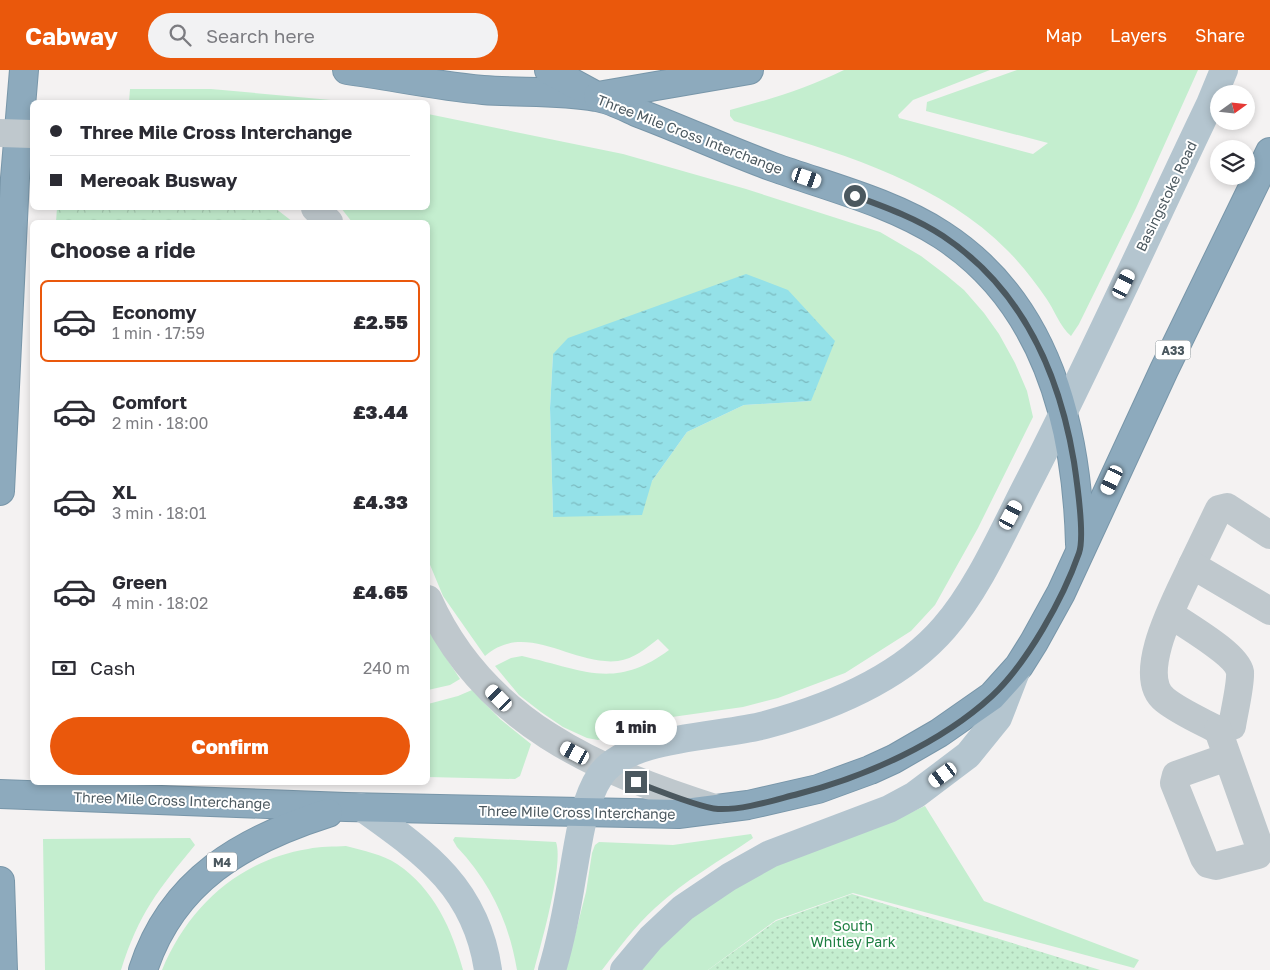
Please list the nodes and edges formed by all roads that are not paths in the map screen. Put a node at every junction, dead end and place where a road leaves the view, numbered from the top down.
1 (24, 70) edge
2 (347, 70) edge
3 (549, 70) edge
4 (750, 70) edge
5 (1224, 70) edge
6 (1240, 70) edge
7 (1220, 85) edge
8 (1227, 85) edge
9 (597, 97) junction
10 (1210, 109) edge
11 (0, 133) edge
12 (30, 134) edge
13 (1270, 152) edge
14 (317, 210) edge
15 (327, 220) edge
16 (1064, 413) junction
17 (0, 491) edge
18 (1270, 535) edge
19 (1080, 551) junction
20 (1192, 565) junction
21 (430, 602) edge
22 (1270, 611) edge
23 (1170, 614) junction
24 (1019, 666) junction
25 (1218, 730) junction
26 (1228, 757) dead end
27 (606, 768) junction
28 (0, 794) edge
29 (354, 807) junction
30 (718, 809) junction
31 (586, 813) junction
32 (0, 881) edge
33 (3, 970) edge
34 (143, 970) edge
35 (488, 970) edge
36 (552, 970) edge
37 (624, 970) edge

1 - 17 highway
2 - 9 highway, Three Mile Cross Interchange
3 - 9 highway
4 - 9 highway
5 - 7 main road, Basingstoke Road
6 - 8 lane
9 - 16 highway, Three Mile Cross Interchange
10 - 16 main road, Basingstoke Road
11 - 12 lane, bridge
13 - 19 highway, A33
14 - 15 lane
16 - 19 highway, Three Mile Cross Interchange
16 - 27 main road, Basingstoke Road
18 - 20 lane
19 - 24 highway, Three Mile Cross Interchange
20 - 22 lane
20 - 23 lane
21 - 27 lane
23 - 25 lane
23 - 25 lane
24 - 30 highway, Three Mile Cross Interchange
24 - 37 main road
25 - 26 lane
27 - 30 lane
27 - 31 main road
28 - 29 highway, Three Mile Cross Interchange
29 - 31 highway, Three Mile Cross Interchange
29 - 34 highway, M4
29 - 35 main road
30 - 31 highway, Three Mile Cross Interchange
31 - 36 main road
32 - 33 highway

